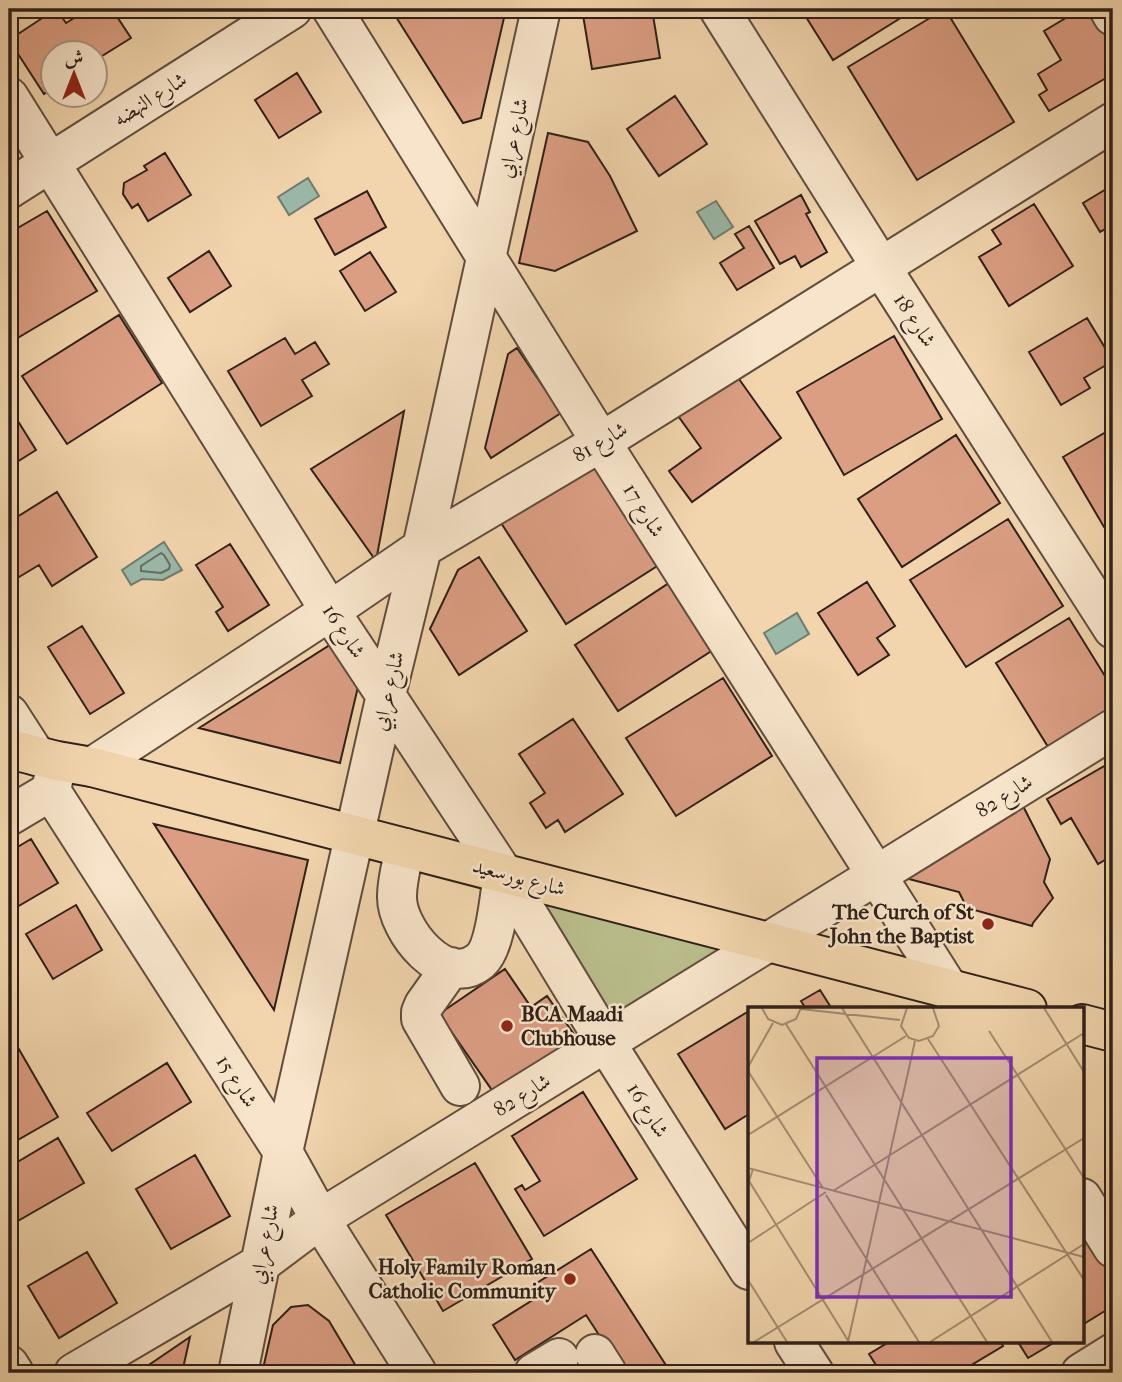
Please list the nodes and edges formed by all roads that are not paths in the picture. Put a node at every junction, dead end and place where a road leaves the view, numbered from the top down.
1 (292, 9) edge
2 (332, 9) edge
3 (541, 9) edge
4 (719, 9) edge
5 (1109, 9) edge
6 (1113, 16) edge
7 (9, 97) edge
8 (1113, 122) edge
9 (50, 163) junction
10 (9, 189) edge
11 (487, 258) junction
12 (881, 267) junction
13 (601, 442) junction
14 (422, 548) junction
15 (331, 611) junction
16 (1113, 629) edge
17 (386, 695) junction
18 (9, 714) edge
19 (1113, 729) edge
20 (49, 765) edge
21 (9, 816) edge
22 (355, 835) junction
23 (405, 848) junction
24 (503, 873) junction
25 (877, 875) junction
26 (768, 942) junction
27 (451, 967) junction
28 (954, 998) edge
29 (1014, 1007) edge
30 (1084, 1025) edge
31 (1113, 1032) edge
32 (606, 1043) junction
33 (460, 1086) dead end
34 (283, 1152) junction
35 (1084, 1201) edge
36 (320, 1219) junction
37 (1113, 1248) edge
38 (260, 1264) junction
39 (748, 1268) edge
40 (795, 1344) edge
41 (1113, 1353) edge
42 (9, 1365) edge
43 (14, 1373) edge
44 (74, 1373) edge
45 (238, 1373) edge
46 (418, 1373) edge
47 (814, 1373) edge
48 (1081, 1373) edge

1 - 9 street, شارع النهضه
2 - 11 street, شارع 17
3 - 11 street, شارع عرابي
4 - 12 street, شارع 18
5 - 6 street
7 - 9 street, شارع 16
8 - 12 street, شارع 81
9 - 10 street, شارع النهضه
9 - 15 street, شارع 16
11 - 13 street, شارع 17
11 - 14 street, شارع عرابي
12 - 13 street, شارع 81
12 - 16 street, شارع 18
13 - 14 street, شارع 81
13 - 25 street, شارع 17
14 - 15 street, شارع 81
14 - 17 street, شارع عرابي
15 - 17 street, شارع 16
15 - 20 street, شارع 81
17 - 22 street, شارع عرابي
17 - 24 street, شارع 16
18 - 20 street, شارع 15
19 - 25 street, شارع 82
20 - 21 street, شارع 81
20 - 22 main road, شارع بورسعيد
20 - 34 street, شارع 15
22 - 23 main road, شارع بورسعيد
22 - 34 street, شارع عرابي
23 - 24 main road, شارع بورسعيد
23 - 27 street
24 - 26 main road, شارع بورسعيد
24 - 27 street
24 - 32 street, شارع 16
25 - 26 street, شارع 82
25 - 28 street, شارع 17
26 - 28 main road, شارع بورسعيد
26 - 32 street, شارع 82
27 - 33 street
28 - 29 main road, شارع بورسعيد
30 - 31 main road
32 - 36 street, شارع 82
32 - 39 street, شارع 16
34 - 36 street, شارع 15
34 - 38 street, شارع عرابي
35 - 37 street
36 - 38 street, شارع 82
36 - 46 street, شارع 15
38 - 44 street, شارع 82
38 - 45 street, شارع عرابي
40 - 47 street
41 - 48 street
42 - 43 street

